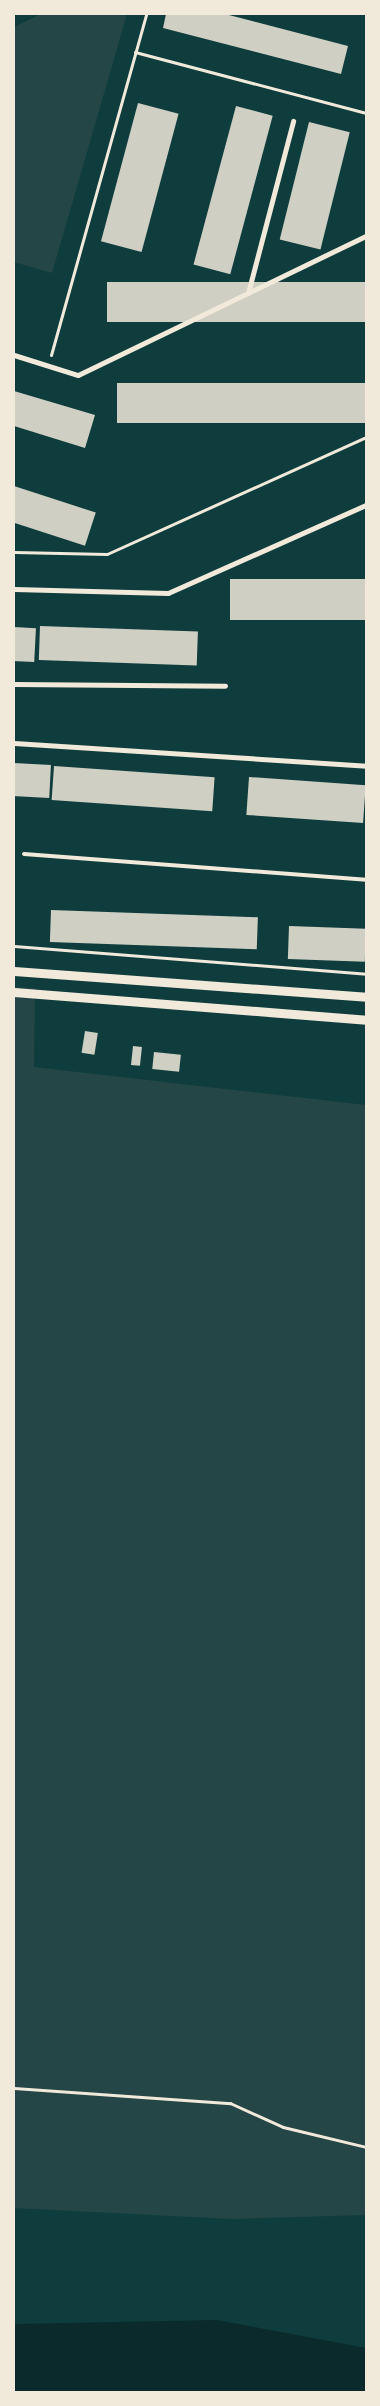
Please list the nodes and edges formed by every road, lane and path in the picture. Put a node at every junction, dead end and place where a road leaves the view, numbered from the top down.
1 (146, 14) edge
2 (136, 52) junction
3 (366, 113) edge
4 (293, 121) dead end
5 (366, 236) edge
6 (248, 293) junction
7 (14, 355) edge
8 (48, 366) junction
9 (366, 437) edge
10 (366, 506) edge
11 (14, 552) edge
12 (14, 589) edge
13 (14, 684) edge
14 (225, 686) dead end
15 (14, 743) edge
16 (366, 766) edge
17 (24, 854) dead end
18 (366, 880) edge
19 (14, 946) edge
20 (14, 971) edge
21 (366, 974) edge
22 (14, 992) edge
23 (366, 997) edge
24 (366, 1020) edge
25 (14, 2088) edge
26 (366, 2147) edge

1 - 2 path
2 - 3 path
2 - 8 path
4 - 6 street
5 - 6 street
6 - 8 street
7 - 8 street
9 - 11 path
10 - 12 street
13 - 14 street
15 - 16 street
17 - 18 lane
19 - 21 path
20 - 23 street
22 - 24 street
25 - 26 path

